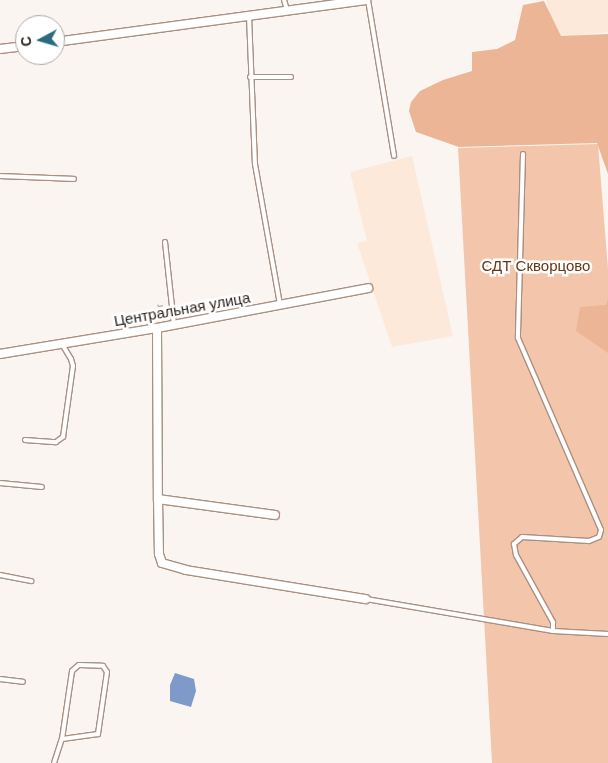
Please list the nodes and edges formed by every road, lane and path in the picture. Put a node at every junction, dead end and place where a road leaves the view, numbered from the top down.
1 (284, 0) edge
2 (367, 0) edge
3 (287, 12) junction
4 (249, 16) junction
5 (65, 41) edge
6 (15, 47) edge
7 (0, 49) edge
8 (250, 77) junction
9 (291, 77) dead end
10 (523, 154) dead end
11 (394, 156) dead end
12 (0, 176) edge
13 (74, 179) dead end
14 (165, 242) dead end
15 (368, 288) dead end
16 (172, 303) junction
17 (158, 304) dead end
18 (280, 304) junction
19 (174, 325) junction
20 (157, 328) junction
21 (62, 344) junction
22 (0, 354) edge
23 (25, 440) dead end
24 (0, 483) edge
25 (42, 487) dead end
26 (158, 499) junction
27 (276, 514) dead end
28 (0, 575) edge
29 (31, 581) dead end
30 (366, 599) joint
31 (553, 631) junction
32 (608, 634) edge
33 (0, 679) edge
34 (23, 682) dead end
35 (62, 739) junction
36 (54, 763) edge

1 - 3 lane
2 - 3 street
2 - 11 lane
3 - 4 street
4 - 5 street
4 - 8 lane
6 - 7 street
8 - 9 lane
8 - 18 lane
10 - 31 lane
12 - 13 lane
14 - 16 lane
15 - 18 street, Центральная улица
16 - 17 path
16 - 19 lane
18 - 19 street, Центральная улица
19 - 20 street, Центральная улица
20 - 21 street, Центральная улица
20 - 26 street
21 - 22 street, Центральная улица
21 - 23 lane
24 - 25 lane
26 - 27 street
26 - 30 street
28 - 29 lane
30 - 31 lane
31 - 32 lane
33 - 34 lane
35 - 35 lane
35 - 36 lane

